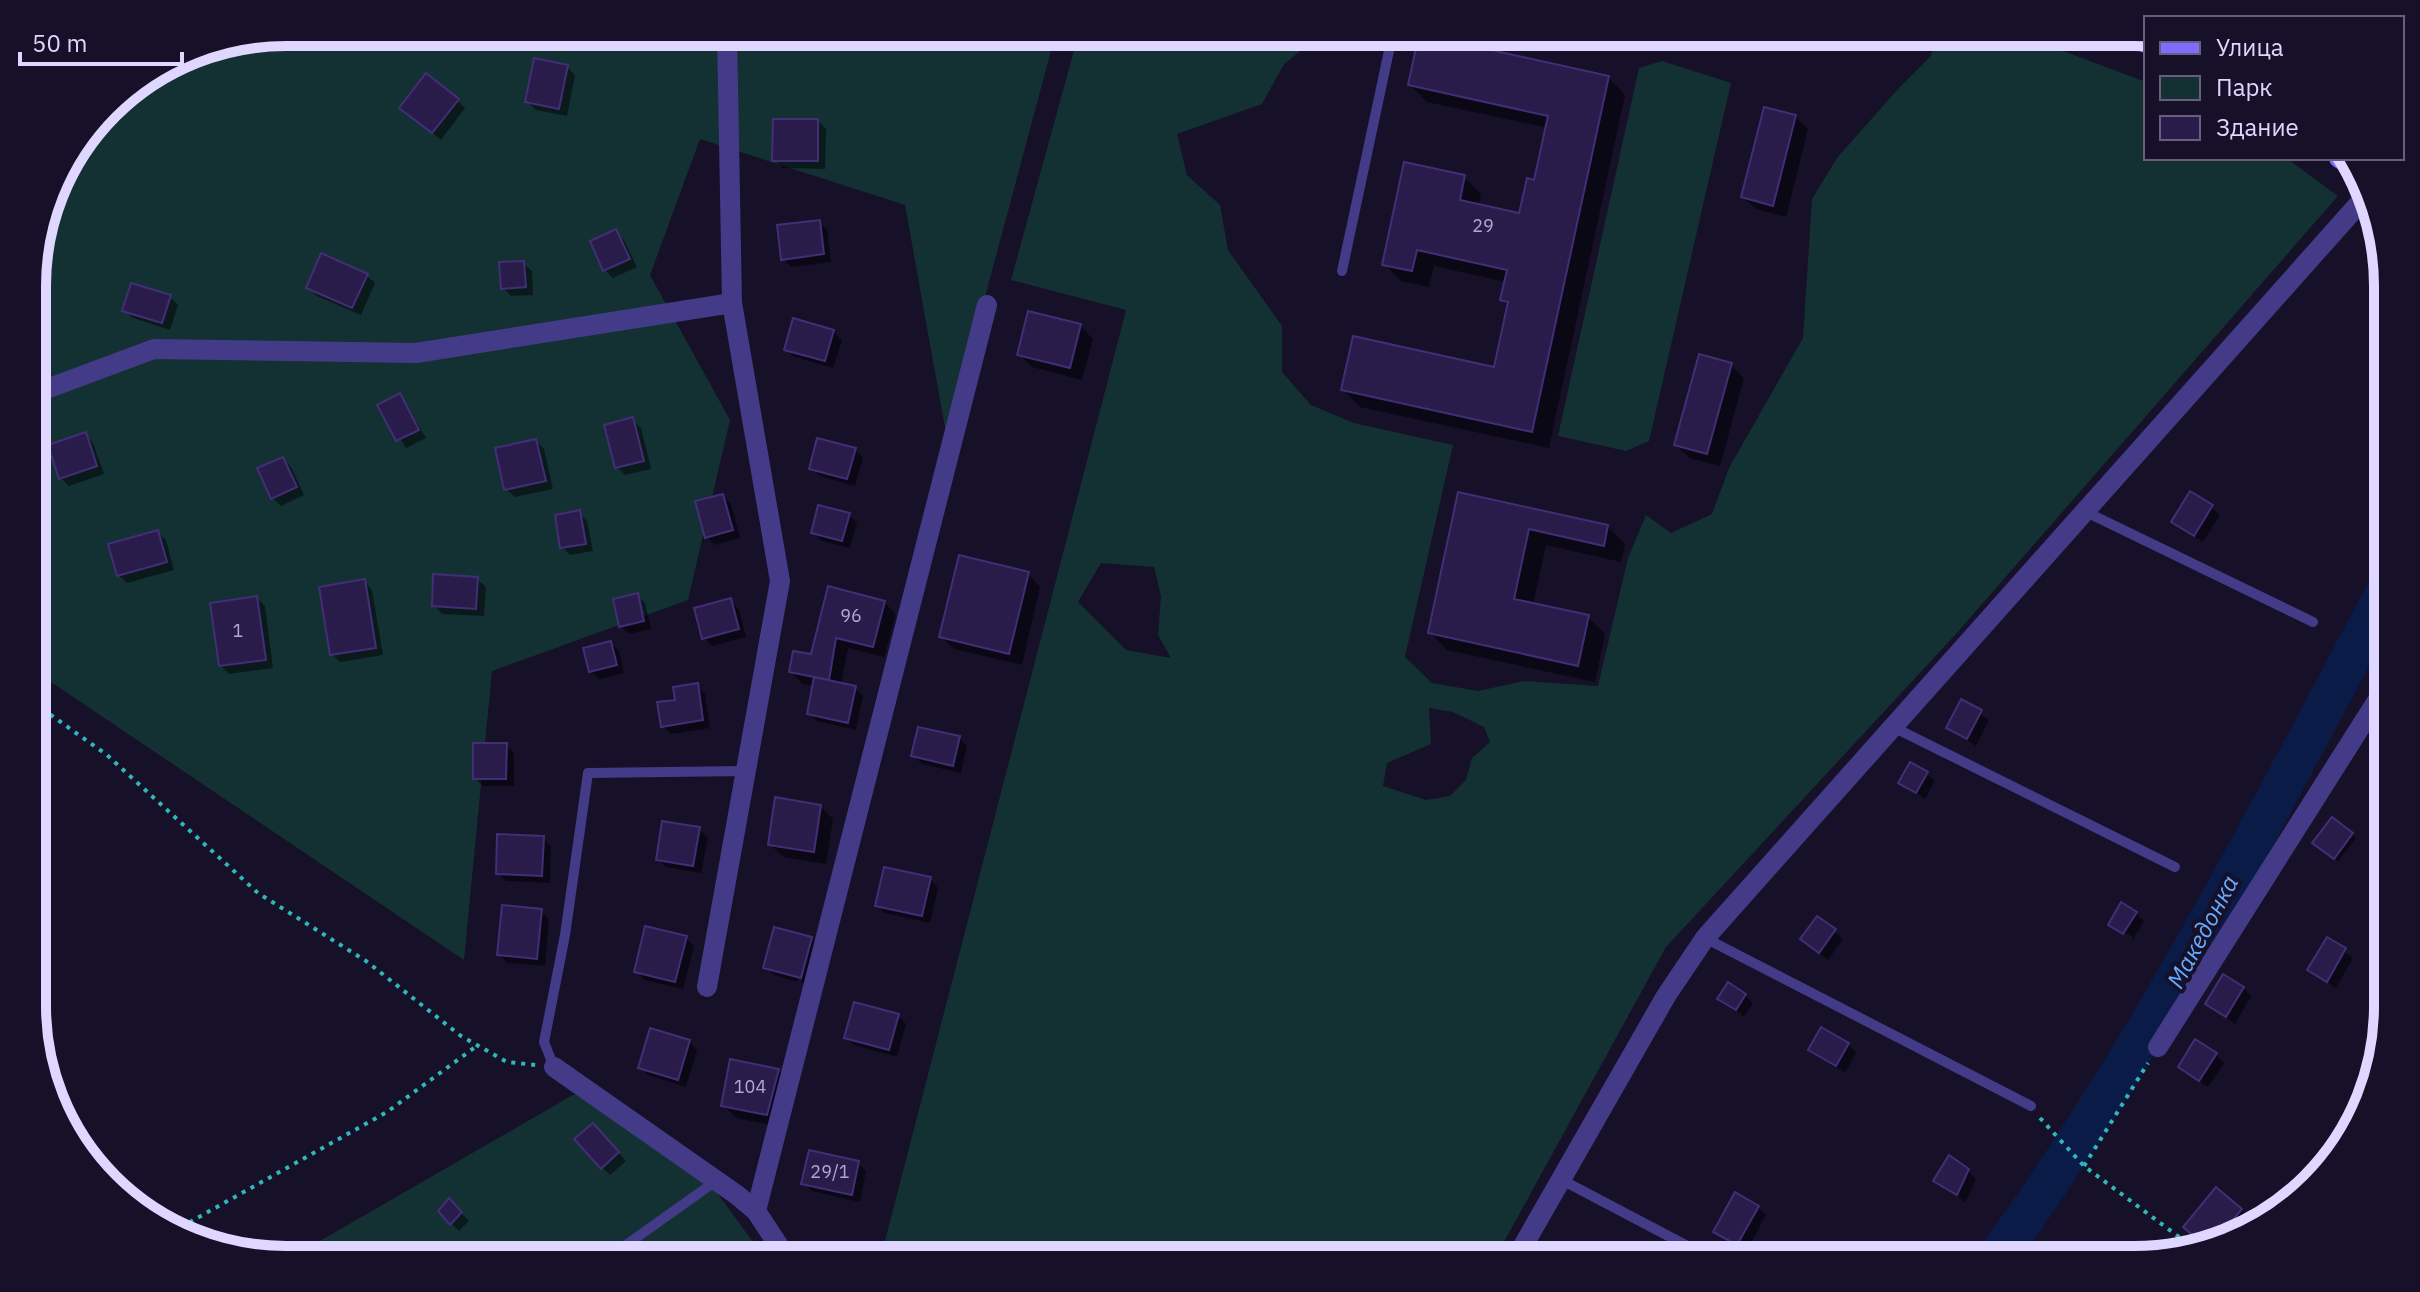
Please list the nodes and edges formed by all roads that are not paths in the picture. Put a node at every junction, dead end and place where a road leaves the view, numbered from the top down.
1 (1390, 46) edge
2 (727, 47) edge
3 (2359, 204) edge
4 (1342, 271) dead end
5 (732, 303) junction
6 (987, 305) dead end
7 (47, 389) edge
8 (2084, 511) junction
9 (2313, 622) dead end
10 (2374, 706) edge
11 (1893, 727) junction
12 (746, 771) junction
13 (2175, 867) dead end
14 (1705, 938) junction
15 (707, 987) dead end
16 (2158, 1047) road end
17 (554, 1067) joint
18 (2031, 1106) dead end
19 (1560, 1179) junction
20 (716, 1181) junction
21 (756, 1211) junction
22 (1523, 1245) edge
23 (1686, 1245) edge
24 (625, 1246) edge
25 (779, 1246) edge

1 - 4 lane
2 - 5 street
3 - 8 street
5 - 7 street
5 - 12 street
6 - 21 street
8 - 9 lane
8 - 11 street
10 - 16 street
11 - 13 lane
11 - 14 street
12 - 15 street
12 - 17 lane
14 - 18 lane
14 - 19 street
17 - 20 street
19 - 22 street
19 - 23 lane
20 - 21 street
20 - 24 lane
21 - 25 street

